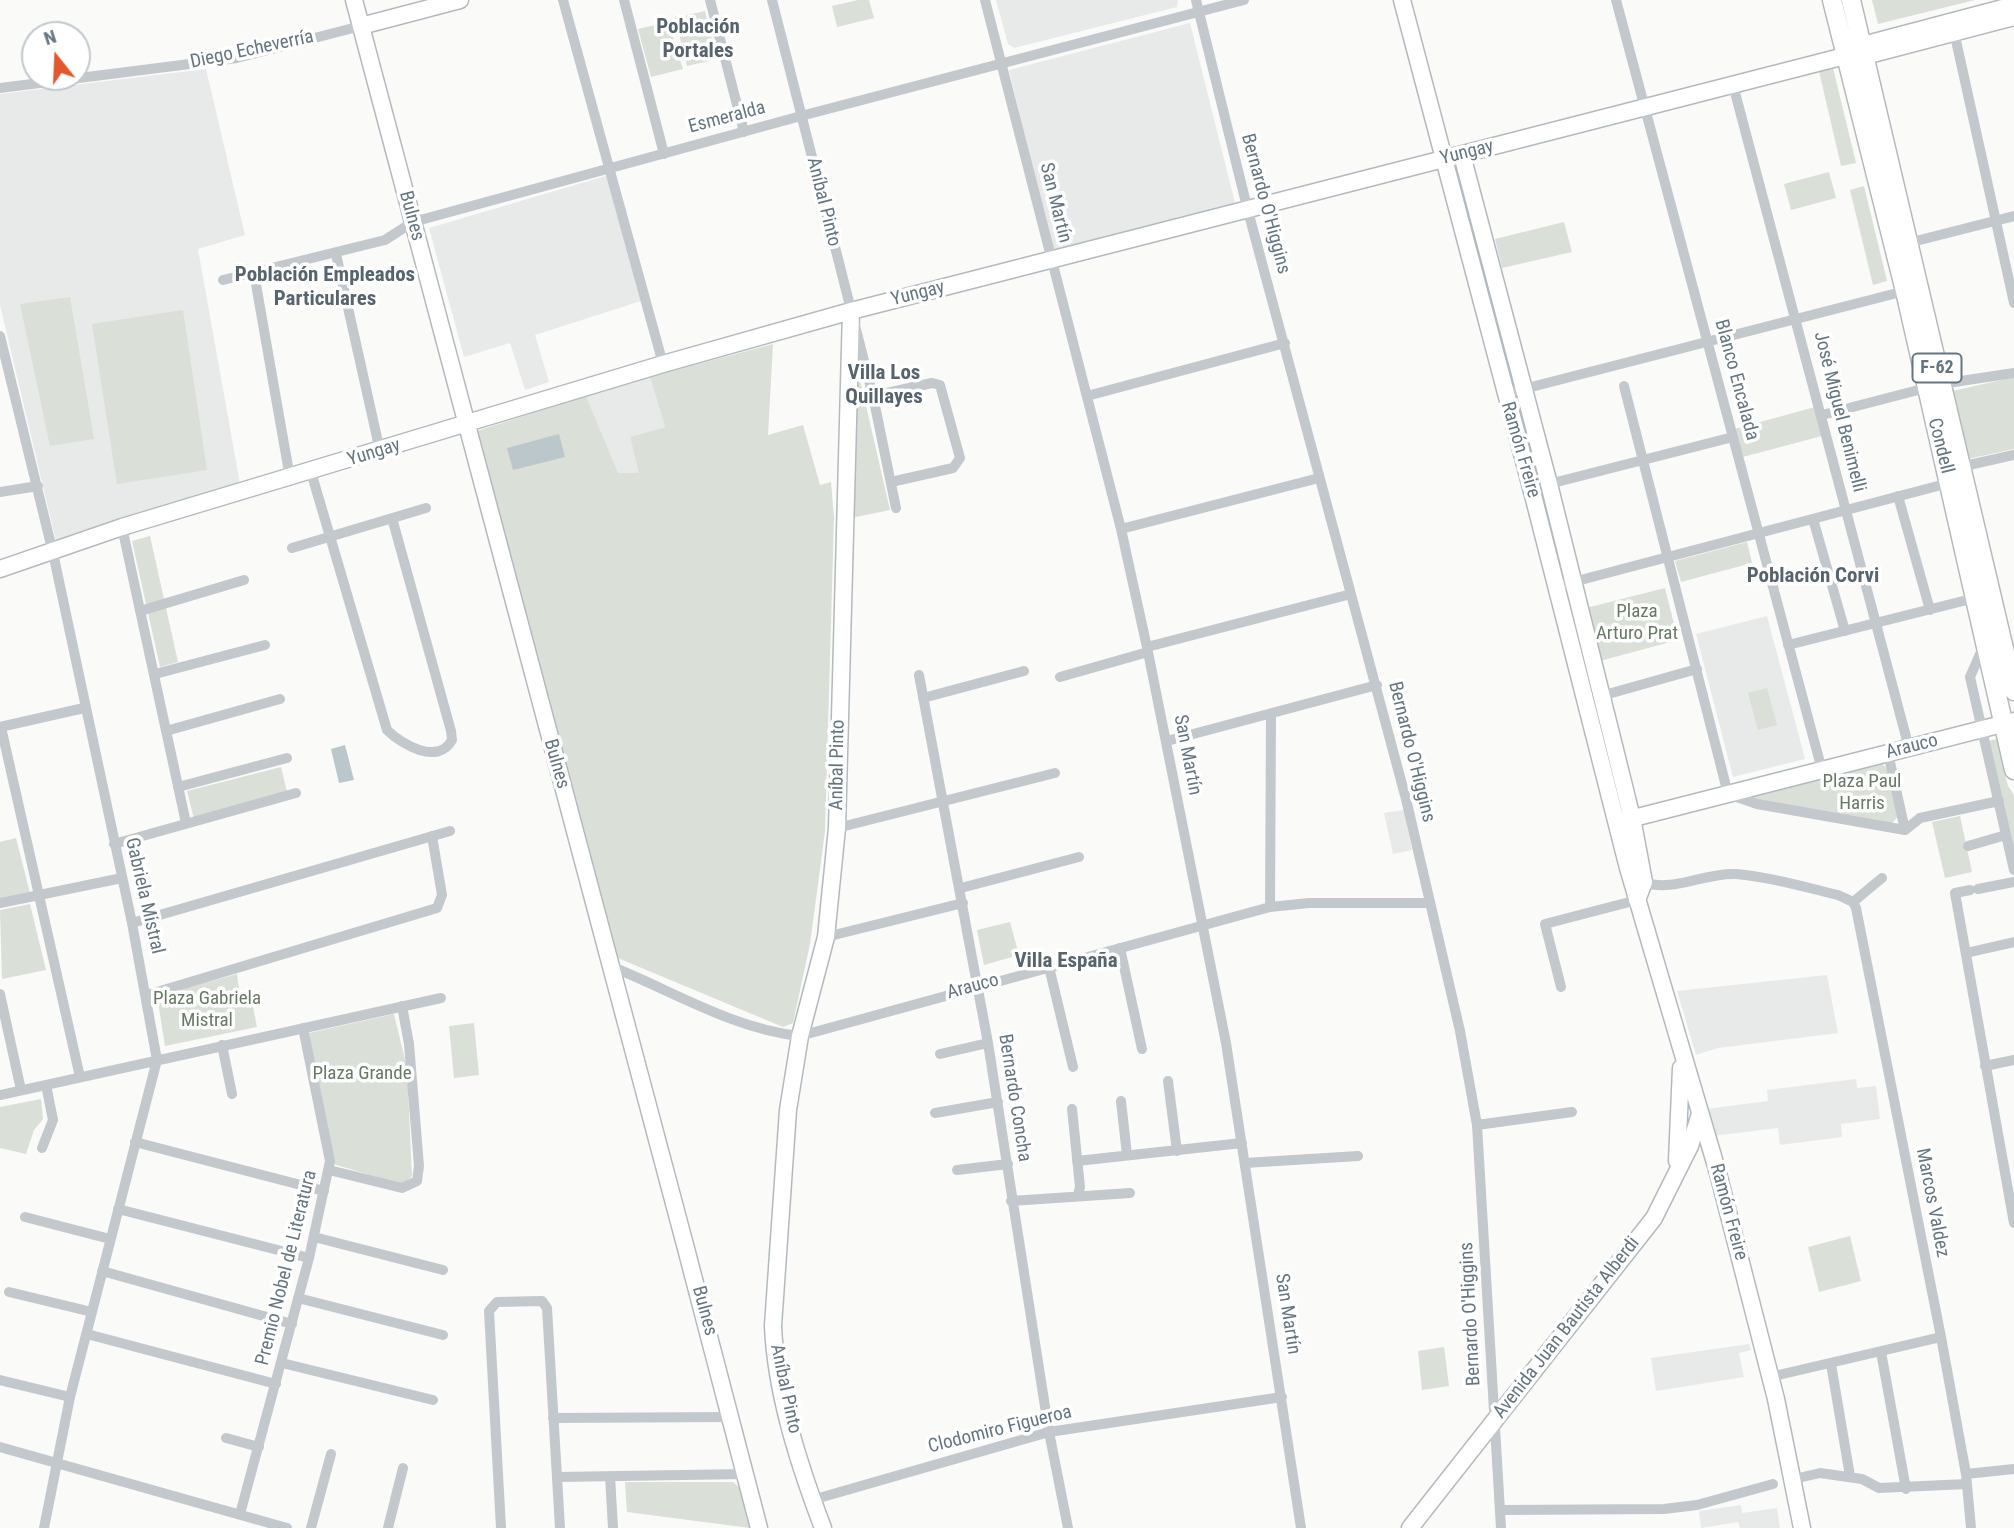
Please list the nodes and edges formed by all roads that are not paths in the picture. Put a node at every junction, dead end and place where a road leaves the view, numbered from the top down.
1 (354, 0) edge
2 (460, 0) edge
3 (563, 0) edge
4 (624, 0) edge
5 (710, 0) edge
6 (772, 0) edge
7 (985, 0) edge
8 (1196, 0) edge
9 (1244, 0) edge
10 (1402, 0) edge
11 (1616, 0) edge
12 (1832, 0) edge
13 (1851, 0) edge
14 (2014, 5) edge
15 (1199, 12) junction
16 (2014, 17) edge
17 (361, 26) junction
18 (1953, 27) junction
19 (1864, 50) junction
20 (1846, 55) junction
21 (1002, 64) junction
22 (1733, 85) junction
23 (0, 88) edge
24 (1645, 107) junction
25 (801, 116) junction
26 (744, 132) junction
27 (664, 154) junction
28 (1462, 155) junction
29 (1444, 159) junction
30 (610, 170) junction
31 (1248, 211) junction
32 (2014, 216) edge
33 (1994, 221) junction
34 (413, 222) junction
35 (1908, 243) junction
36 (336, 254) junction
37 (1052, 260) junction
38 (254, 273) junction
39 (2011, 275) edge
40 (223, 280) dead end
41 (1905, 291) junction
42 (2014, 303) edge
43 (850, 311) junction
44 (1797, 318) junction
45 (0, 336) edge
46 (1707, 342) junction
47 (1284, 343) junction
48 (663, 364) junction
49 (2014, 373) edge
50 (1624, 386) dead end
51 (1933, 386) junction
52 (1524, 390) junction
53 (1504, 394) junction
54 (873, 396) junction
55 (1087, 396) junction
56 (1822, 415) junction
57 (468, 425) junction
58 (1733, 437) junction
59 (380, 451) junction
60 (2014, 455) edge
61 (1642, 461) junction
62 (1960, 467) junction
63 (311, 472) junction
64 (290, 478) junction
65 (1320, 478) junction
66 (891, 482) junction
67 (1949, 483) junction
68 (1549, 484) junction
69 (38, 486) junction
70 (0, 492) edge
71 (1898, 496) junction
72 (426, 508) dead end
73 (896, 508) dead end
74 (1846, 510) junction
75 (393, 518) junction
76 (1813, 519) junction
77 (122, 527) junction
78 (1121, 529) junction
79 (1759, 535) junction
80 (330, 537) junction
81 (292, 548) dead end
82 (53, 552) junction
83 (1669, 557) junction
84 (0, 569) edge
85 (244, 580) dead end
86 (1573, 581) junction
87 (1554, 587) junction
88 (1351, 594) junction
89 (1975, 598) junction
90 (1930, 610) junction
91 (141, 611) junction
92 (1878, 623) junction
93 (1845, 631) junction
94 (265, 645) dead end
95 (1788, 645) junction
96 (1984, 645) junction
97 (1148, 649) junction
98 (1697, 668) junction
99 (1024, 671) dead end
100 (155, 674) junction
101 (919, 675) dead end
102 (1060, 677) dead end
103 (1377, 685) junction
104 (2014, 691) edge
105 (1601, 696) junction
106 (923, 698) junction
107 (280, 699) dead end
108 (84, 708) junction
109 (1271, 714) junction
110 (2009, 723) edge
111 (0, 727) edge
112 (1983, 729) junction
113 (166, 731) junction
114 (1167, 741) junction
115 (1909, 748) junction
116 (1888, 753) junction
117 (287, 758) dead end
118 (1822, 770) junction
119 (2014, 770) edge
120 (1055, 773) dead end
121 (178, 787) junction
122 (296, 793) dead end
123 (1728, 794) junction
124 (944, 800) junction
125 (1999, 801) junction
126 (1624, 820) junction
127 (186, 823) junction
128 (836, 828) junction
129 (1905, 830) junction
130 (450, 831) dead end
131 (2006, 835) junction
132 (432, 836) junction
133 (114, 844) junction
134 (1968, 846) dead end
135 (1079, 857) dead end
136 (1628, 868) junction
137 (2014, 870) edge
138 (122, 878) junction
139 (1882, 878) dead end
140 (1644, 881) junction
141 (2014, 882) edge
142 (961, 888) junction
143 (39, 895) junction
144 (1637, 900) junction
145 (1853, 902) junction
146 (0, 903) edge
147 (963, 903) junction
148 (1430, 903) junction
149 (1270, 907) junction
150 (132, 923) junction
151 (1202, 925) junction
152 (826, 937) junction
153 (2014, 942) edge
154 (1120, 948) junction
155 (1966, 953) junction
156 (610, 966) junction
157 (1049, 967) junction
158 (976, 986) junction
159 (1561, 987) dead end
160 (0, 994) edge
161 (147, 995) junction
162 (441, 998) dead end
163 (402, 1006) junction
164 (303, 1028) junction
165 (800, 1036) junction
166 (1677, 1038) junction
167 (988, 1043) junction
168 (222, 1045) junction
169 (1142, 1049) dead end
170 (940, 1054) dead end
171 (157, 1060) junction
172 (2014, 1060) edge
173 (1985, 1066) junction
174 (1073, 1067) dead end
175 (80, 1077) junction
176 (1168, 1081) dead end
177 (46, 1085) junction
178 (22, 1090) junction
179 (232, 1094) dead end
180 (0, 1095) edge
181 (1121, 1101) dead end
182 (998, 1102) junction
183 (1072, 1109) dead end
184 (1572, 1112) dead end
185 (935, 1113) dead end
186 (1700, 1114) junction
187 (1477, 1125) junction
188 (135, 1142) junction
189 (1242, 1143) junction
190 (1690, 1146) junction
191 (1710, 1147) junction
192 (42, 1148) dead end
193 (1177, 1151) junction
194 (1127, 1155) junction
195 (1358, 1156) dead end
196 (1077, 1160) junction
197 (1245, 1163) junction
198 (1008, 1164) junction
199 (329, 1170) junction
200 (957, 1170) dead end
201 (2009, 1174) edge
202 (1675, 1177) junction
203 (324, 1191) junction
204 (1130, 1193) dead end
205 (1078, 1195) junction
206 (1012, 1201) junction
207 (118, 1209) junction
208 (25, 1217) dead end
209 (2014, 1223) edge
210 (314, 1237) junction
211 (110, 1239) junction
212 (309, 1258) junction
213 (443, 1270) dead end
214 (102, 1272) junction
215 (9, 1292) dead end
216 (298, 1298) junction
217 (92, 1312) junction
218 (292, 1324) junction
219 (87, 1334) junction
220 (443, 1335) dead end
221 (1941, 1337) junction
222 (1881, 1352) junction
223 (282, 1363) junction
224 (1831, 1364) junction
225 (1770, 1377) junction
226 (0, 1380) edge
227 (276, 1384) junction
228 (70, 1397) junction
229 (1282, 1397) junction
230 (433, 1400) dead end
231 (553, 1418) junction
232 (732, 1418) junction
233 (1494, 1421) junction
234 (1049, 1432) junction
235 (226, 1437) dead end
236 (0, 1447) edge
237 (259, 1447) junction
238 (331, 1454) dead end
239 (55, 1462) junction
240 (403, 1468) dead end
241 (2014, 1469) edge
242 (745, 1474) junction
243 (610, 1476) junction
244 (1850, 1476) junction
245 (557, 1477) junction
246 (1794, 1479) junction
247 (1966, 1479) junction
248 (1773, 1484) dead end
249 (1906, 1489) junction
250 (812, 1500) junction
251 (1501, 1510) junction
252 (240, 1514) junction
253 (272, 1526) edge
254 (44, 1528) edge
255 (287, 1528) edge
256 (311, 1528) edge
257 (388, 1528) edge
258 (501, 1528) edge
259 (559, 1528) edge
260 (613, 1528) edge
261 (759, 1528) edge
262 (823, 1528) edge
263 (1068, 1528) edge
264 (1301, 1528) edge
265 (1410, 1528) edge
266 (1501, 1528) edge
267 (1802, 1528) edge
268 (1971, 1528) edge

1 - 17 street, Bulnes
2 - 17 street, Diego Echeverría
3 - 30 street
4 - 27 street
5 - 26 street
6 - 25 street, Aníbal Pinto
7 - 21 street, San Martín
8 - 15 street, Bernardo O'Higgins
9 - 15 street, Esmeralda
10 - 29 street, Ramón Freire
11 - 24 street, Blanco Encalada
12 - 20 main road, Condell / F-62
13 - 19 main road, Condell / F-62
14 - 18 street, Yungay
15 - 21 street, Esmeralda
15 - 31 street, Bernardo O'Higgins
16 - 18 street, Yungay
17 - 23 street, Diego Echeverría
17 - 34 street, Bulnes
18 - 19 street, Yungay
18 - 33 street
19 - 20 street, Yungay
19 - 35 main road, Condell / F-62
20 - 22 street, Yungay
20 - 41 main road, Condell / F-62
21 - 25 street, Esmeralda
21 - 37 street, San Martín
22 - 24 street, Yungay
22 - 44 street, José Miguel Benimelli
24 - 28 street, Yungay
24 - 46 street, Blanco Encalada
25 - 26 street, Esmeralda
25 - 43 street, Aníbal Pinto
26 - 27 street, Esmeralda
27 - 30 street, Esmeralda
28 - 29 street, Yungay
28 - 52 street, Ramón Freire
29 - 31 street, Yungay
29 - 53 street, Ramón Freire
30 - 34 street, Esmeralda
30 - 48 street
31 - 37 street, Yungay
31 - 47 street, Bernardo O'Higgins
32 - 33 street
33 - 35 street
33 - 39 street
34 - 36 street, Esmeralda
34 - 57 street, Bulnes
35 - 51 main road, Condell / F-62
36 - 38 street, Esmeralda
36 - 59 street
37 - 43 street, Yungay
37 - 55 street, San Martín
38 - 40 street, Esmeralda
38 - 64 street
39 - 42 street
41 - 44 street
41 - 51 main road, Condell / F-62
43 - 48 street, Yungay
43 - 54 street
43 - 128 street, Aníbal Pinto
44 - 46 street
44 - 56 street, José Miguel Benimelli
45 - 69 street, Gabriela Mistral
46 - 52 street
46 - 58 street, Blanco Encalada
47 - 55 street
47 - 65 street, Bernardo O'Higgins
48 - 57 street, Yungay
49 - 51 street
50 - 61 street
51 - 56 street
51 - 62 main road, Condell / F-62
51 - 67 main road, Condell / F-62
52 - 53 street
52 - 68 street, Ramón Freire
53 - 87 street, Ramón Freire
54 - 66 street
54 - 66 street
55 - 78 street, San Martín
56 - 74 street, José Miguel Benimelli
57 - 59 street, Yungay
57 - 156 street, Bulnes
58 - 61 street
58 - 79 street, Blanco Encalada
59 - 63 street, Yungay
60 - 62 street
61 - 68 street
61 - 83 street
62 - 104 main road, Condell / F-62
63 - 64 street, Yungay
63 - 80 street
64 - 77 street, Yungay
65 - 78 street
65 - 88 street, Bernardo O'Higgins
66 - 73 street
67 - 71 street
67 - 89 main road, Condell / F-62
68 - 86 street, Ramón Freire
69 - 70 street
69 - 82 street, Gabriela Mistral
71 - 74 street
71 - 90 street
72 - 75 street
74 - 76 street
74 - 92 street, José Miguel Benimelli
75 - 80 street
75 - 80 street
76 - 79 street
76 - 93 street
77 - 82 street, Yungay
77 - 91 street
78 - 97 street, San Martín
79 - 83 street
79 - 95 street, Blanco Encalada
80 - 81 street
82 - 84 street, Yungay
82 - 108 street, Gabriela Mistral
83 - 86 street
83 - 98 street
85 - 91 street
86 - 87 street
86 - 105 street, Ramón Freire
87 - 126 street, Ramón Freire
88 - 97 street
88 - 103 street, Bernardo O'Higgins
89 - 90 street
89 - 96 main road, Condell / F-62
90 - 92 street
91 - 100 street
92 - 93 street
92 - 115 street, José Miguel Benimelli
93 - 95 street
94 - 100 street
95 - 118 street, Blanco Encalada
96 - 110 main road, Condell / F-62
96 - 112 street
97 - 102 street
97 - 114 street, San Martín
98 - 105 street
98 - 123 street
99 - 106 street
100 - 113 street
101 - 106 street, Bernardo Concha
103 - 109 street
103 - 148 street, Bernardo O'Higgins
105 - 126 street, Ramón Freire
106 - 124 street, Bernardo Concha
107 - 113 street
108 - 111 street
108 - 133 street, Gabriela Mistral
109 - 114 street
109 - 149 street
110 - 112 street, Arauco
110 - 119 main road, Condell / F-62
111 - 143 street
112 - 115 street, Arauco
112 - 125 street
113 - 121 street
114 - 151 street, San Martín
115 - 116 street, Arauco
116 - 118 street, Arauco
116 - 129 street
117 - 121 street
118 - 123 street, Arauco
120 - 124 street
121 - 127 street
122 - 127 street
123 - 126 street, Arauco
123 - 129 street
124 - 128 street
124 - 142 street, Bernardo Concha
125 - 129 street
125 - 131 street
126 - 136 street, Ramón Freire
126 - 140 street, Ramón Freire
127 - 133 street
128 - 152 street, Aníbal Pinto
130 - 132 street
131 - 134 street
131 - 137 street
132 - 150 street
132 - 161 street
133 - 138 street, Gabriela Mistral
135 - 142 street
136 - 140 street
136 - 144 street, Ramón Freire
138 - 143 street
138 - 150 street, Gabriela Mistral
139 - 145 street
140 - 144 street
140 - 145 street
141 - 155 street
142 - 147 street, Bernardo Concha
143 - 146 street
143 - 175 street
144 - 159 street
144 - 166 street, Ramón Freire
145 - 221 street, Marcos Valdez
147 - 152 street
147 - 158 street, Bernardo Concha
148 - 149 street, Arauco
148 - 187 street, Bernardo O'Higgins
149 - 151 street, Arauco
150 - 161 street, Gabriela Mistral
151 - 154 street, Arauco
151 - 189 street, San Martín
152 - 165 street, Aníbal Pinto
153 - 155 street
154 - 157 street, Arauco
154 - 169 street
155 - 173 street
156 - 165 street, Arauco
156 - 232 street, Bulnes
157 - 158 street, Arauco
157 - 174 street
158 - 165 street, Arauco
158 - 167 street, Bernardo Concha
160 - 178 street
161 - 171 street, Gabriela Mistral
162 - 163 street
163 - 164 street
163 - 199 street
164 - 168 street
164 - 199 street, Premio Nobel de Literatura
165 - 250 street, Aníbal Pinto
166 - 186 street, Ramón Freire
166 - 202 street
167 - 170 street
167 - 182 street, Bernardo Concha
168 - 171 street
168 - 179 street
171 - 175 street
171 - 188 street, Gabriela Mistral
172 - 173 street
173 - 201 street
175 - 177 street
176 - 193 street
177 - 178 street
177 - 192 street
178 - 180 street
181 - 194 street
182 - 185 street
182 - 198 street, Bernardo Concha
183 - 196 street
184 - 187 street
186 - 190 street, Avenida Juan Bautista Alberdi
186 - 191 street, Ramón Freire
187 - 233 street, Bernardo O'Higgins
188 - 203 street
188 - 207 street, Gabriela Mistral
189 - 193 street
189 - 197 street, San Martín
190 - 191 street
190 - 202 street, Avenida Juan Bautista Alberdi
191 - 225 street, Ramón Freire
193 - 194 street
194 - 196 street
195 - 197 street
196 - 205 street
197 - 229 street, San Martín
198 - 200 street
198 - 206 street, Bernardo Concha
199 - 203 street, Premio Nobel de Literatura
201 - 209 street
202 - 233 street, Avenida Juan Bautista Alberdi
203 - 210 street, Premio Nobel de Literatura
204 - 205 street
205 - 206 street
206 - 234 street, Bernardo Concha
207 - 211 street, Gabriela Mistral
207 - 212 street
208 - 211 street
210 - 212 street, Premio Nobel de Literatura
210 - 213 street
211 - 214 street, Gabriela Mistral
212 - 216 street, Premio Nobel de Literatura
214 - 217 street, Gabriela Mistral
214 - 218 street
215 - 217 street
216 - 218 street, Premio Nobel de Literatura
216 - 220 street
217 - 219 street, Gabriela Mistral
218 - 223 street, Premio Nobel de Literatura
219 - 227 street
219 - 228 street, Gabriela Mistral
221 - 222 street
221 - 247 street, Marcos Valdez
222 - 224 street
222 - 249 street
223 - 227 street, Premio Nobel de Literatura
223 - 230 street
224 - 225 street
224 - 244 street
225 - 246 street, Ramón Freire
226 - 228 street
227 - 237 street, Premio Nobel de Literatura
228 - 239 street, Gabriela Mistral
229 - 234 street, Clodomiro Figueroa
229 - 264 street, San Martín
231 - 232 street
231 - 245 street
231 - 258 street
232 - 242 street, Bulnes
233 - 251 street, Bernardo O'Higgins
233 - 265 street, Avenida Juan Bautista Alberdi
234 - 250 street, Clodomiro Figueroa
234 - 263 street, Bernardo Concha
235 - 237 street
236 - 239 street
237 - 252 street, Premio Nobel de Literatura
238 - 256 street
239 - 252 street
239 - 254 street, Gabriela Mistral
240 - 257 street
241 - 247 street
242 - 243 street
242 - 261 street, Bulnes
243 - 245 street
243 - 260 street
244 - 246 street
244 - 249 street
245 - 259 street
246 - 267 street, Ramón Freire
247 - 249 street
247 - 268 street, Marcos Valdez
248 - 251 street
250 - 262 street, Aníbal Pinto
251 - 266 street, Bernardo O'Higgins
252 - 253 street
253 - 255 street

